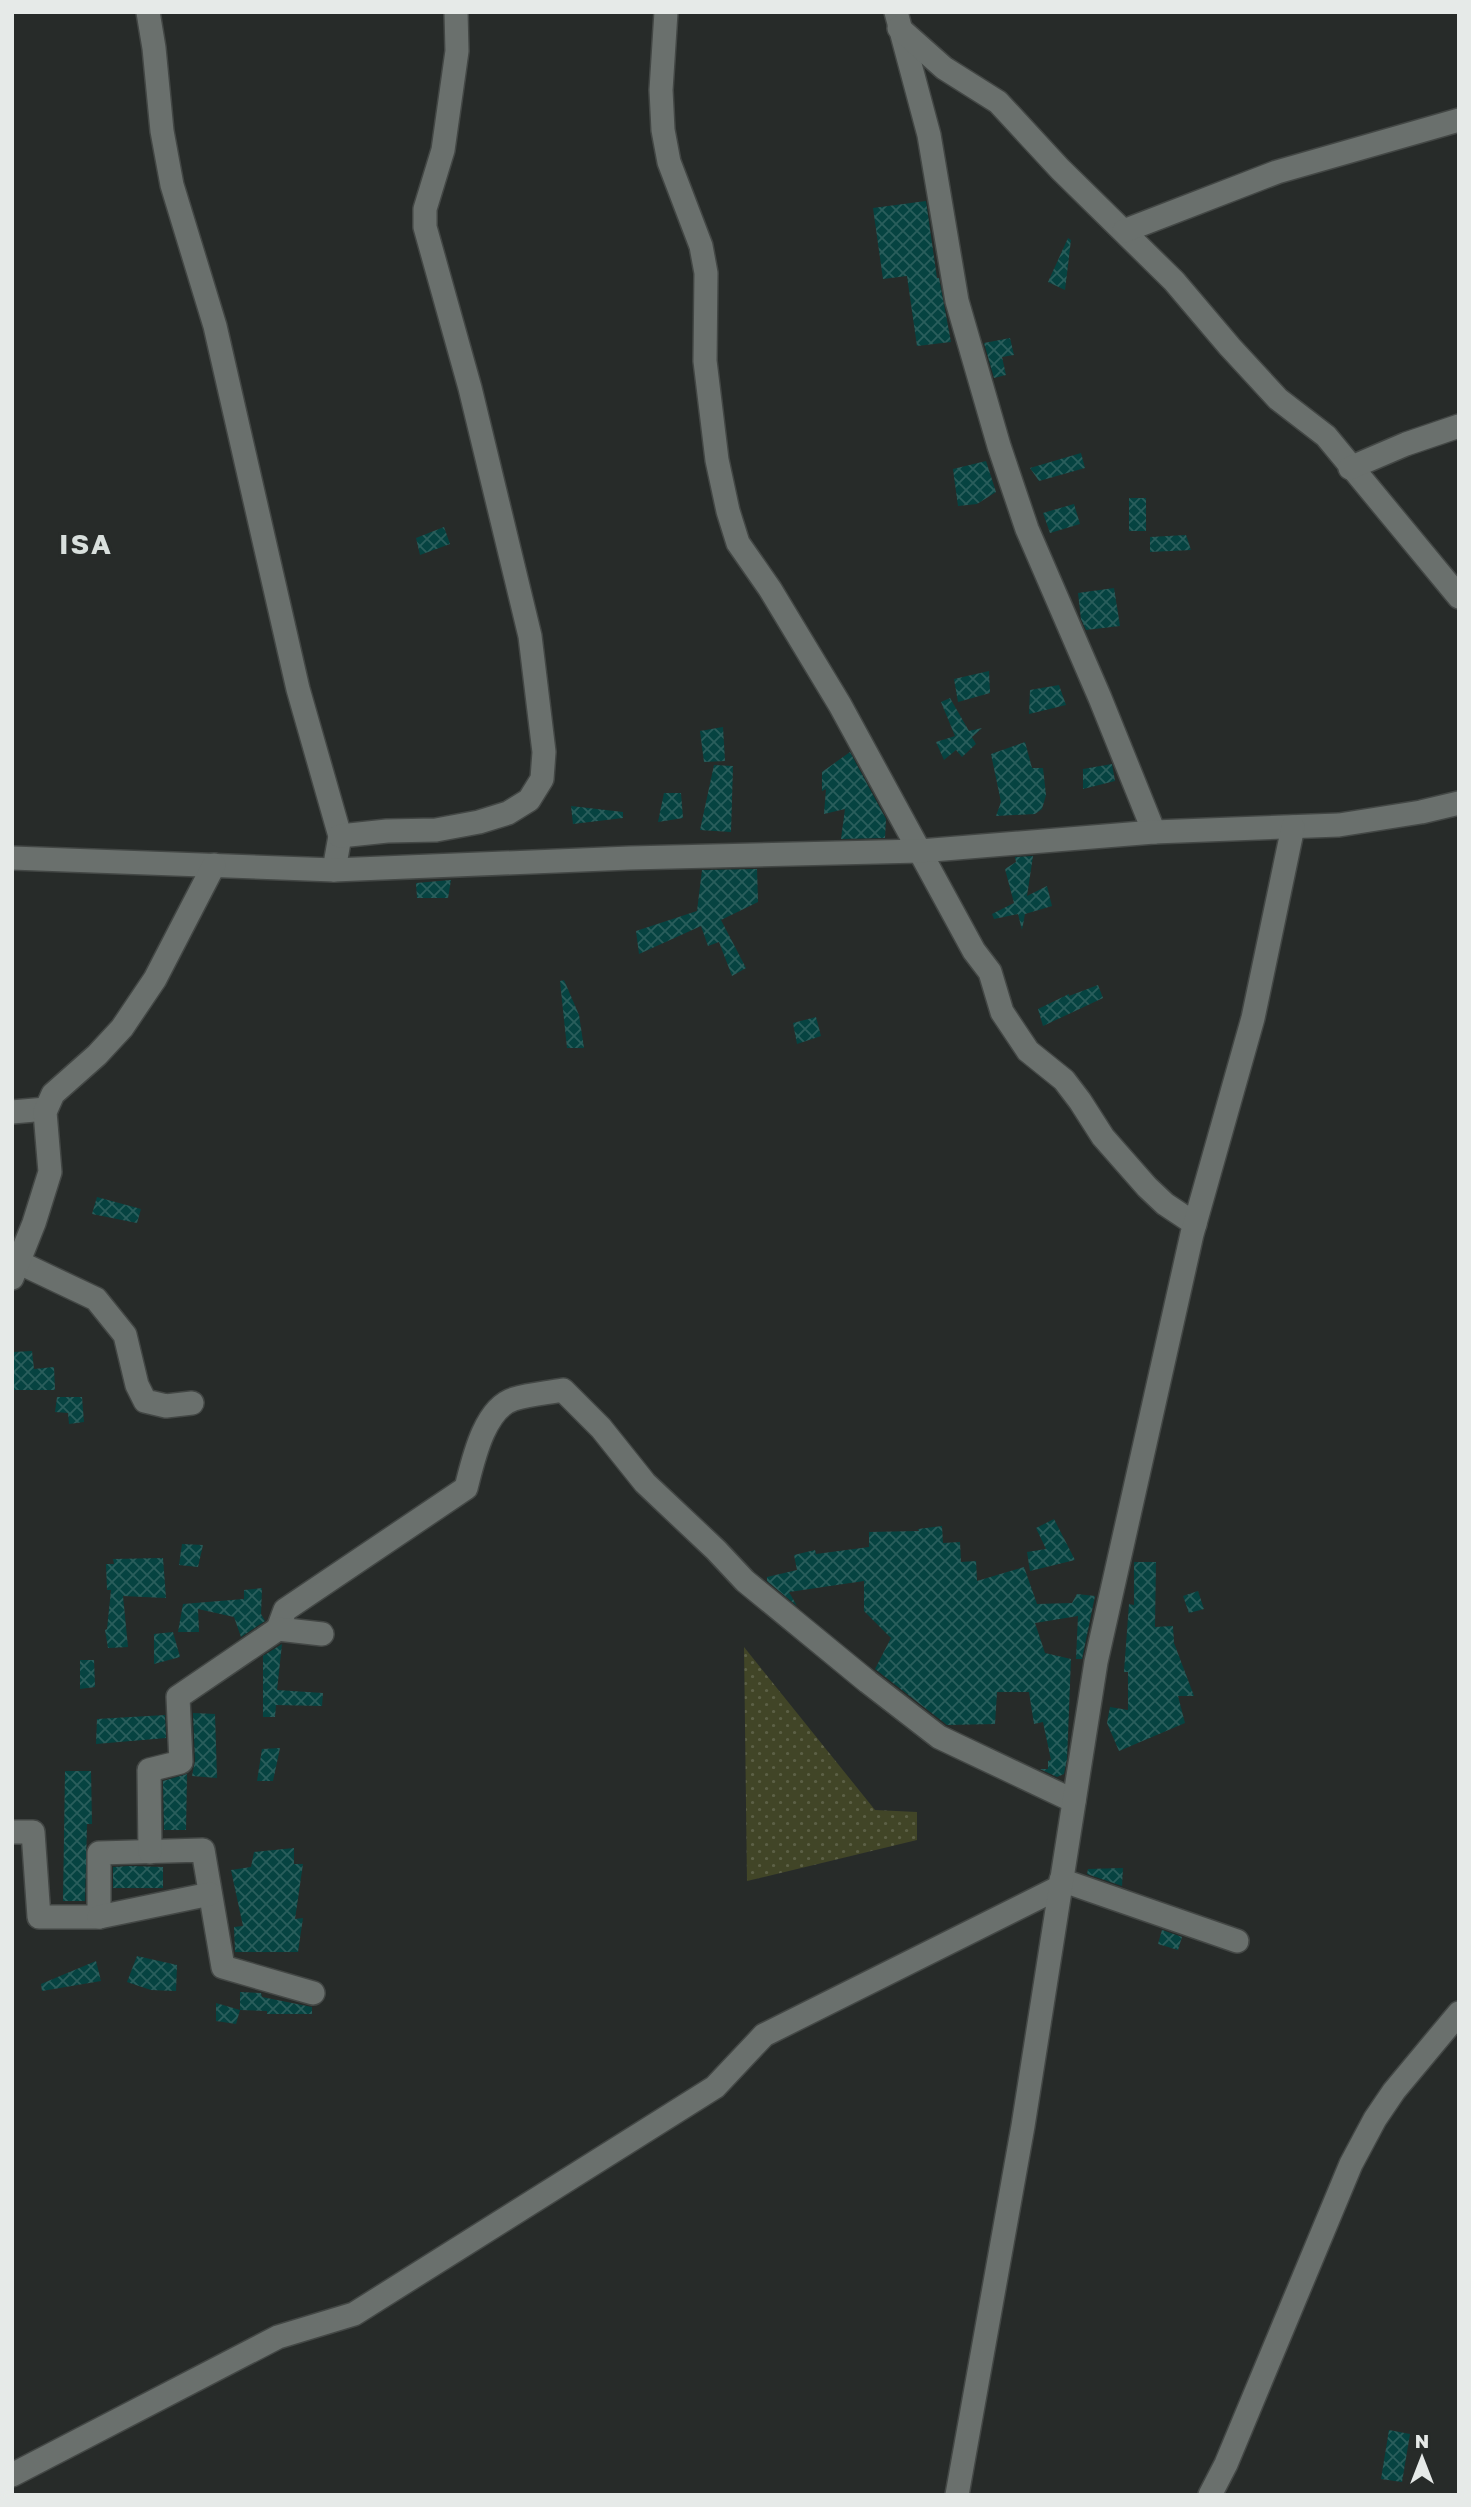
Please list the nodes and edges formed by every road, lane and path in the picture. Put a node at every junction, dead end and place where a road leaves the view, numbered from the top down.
1 (148, 12) edge
2 (456, 12) edge
3 (666, 12) edge
4 (881, 12) edge
5 (897, 20) edge
6 (1459, 120) edge
7 (1124, 231) junction
8 (1459, 426) edge
9 (1350, 468) junction
10 (1459, 597) edge
11 (1459, 803) edge
12 (1293, 827) junction
13 (1154, 832) junction
14 (340, 836) junction
15 (920, 851) junction
16 (12, 858) edge
17 (214, 864) junction
18 (334, 870) junction
19 (46, 1109) junction
20 (12, 1112) edge
21 (1195, 1224) junction
22 (15, 1270) edge
23 (192, 1403) dead end
24 (278, 1629) junction
25 (322, 1634) dead end
26 (1074, 1801) junction
27 (12, 1832) edge
28 (150, 1852) junction
29 (1061, 1884) junction
30 (210, 1894) junction
31 (100, 1917) junction
32 (1237, 1941) dead end
33 (313, 1993) dead end
34 (1459, 2013) edge
35 (12, 2475) edge
36 (957, 2495) edge
37 (1210, 2495) edge

1 - 14 street
2 - 14 street
3 - 15 street
4 - 5 street
5 - 7 street
5 - 13 street
6 - 7 street
7 - 9 street
8 - 9 street
9 - 10 street
11 - 12 street
12 - 13 street
12 - 21 street
13 - 15 street
14 - 18 street
15 - 18 street
15 - 21 street
16 - 17 street
17 - 18 street
17 - 19 street
19 - 20 street
19 - 22 street
21 - 26 street
22 - 23 street
24 - 25 street
24 - 26 street
24 - 28 street
26 - 29 street
27 - 31 street
28 - 30 street
28 - 31 street
29 - 32 street
29 - 35 street
29 - 36 street
30 - 31 street
30 - 33 street
34 - 37 street

